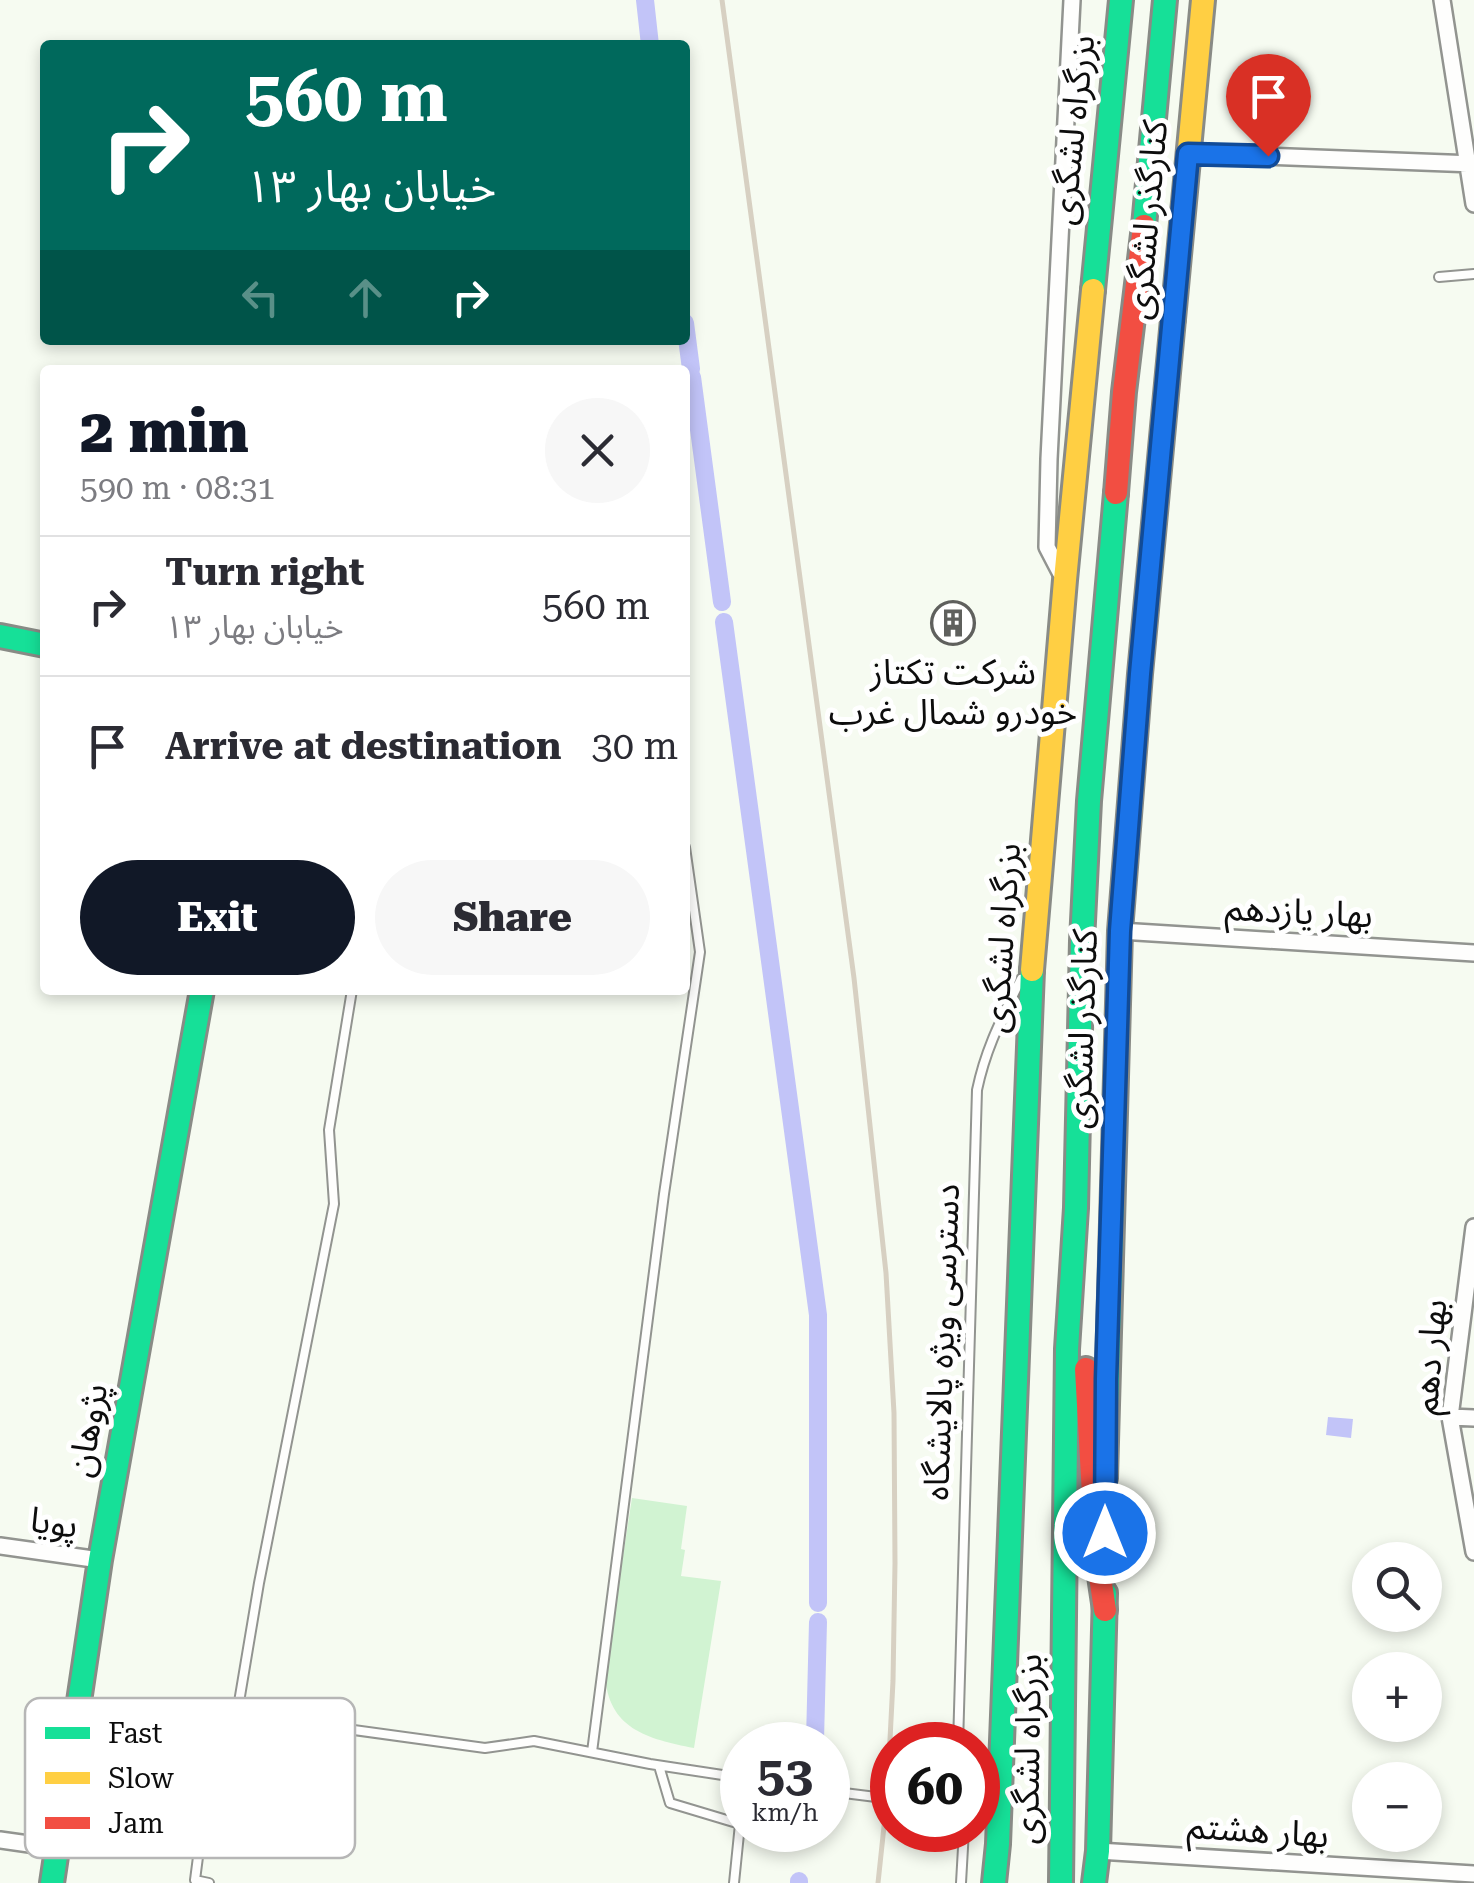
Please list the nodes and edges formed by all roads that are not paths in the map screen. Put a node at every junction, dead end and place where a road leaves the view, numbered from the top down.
1 (1072, 0) edge
2 (1121, 0) edge
3 (1166, 0) edge
4 (1203, 0) edge
5 (1442, 0) edge
6 (1188, 154) junction
7 (1471, 164) edge
8 (1474, 204) edge
9 (1474, 274) edge
10 (1439, 277) dead end
11 (1064, 580) junction
12 (0, 636) edge
13 (40, 643) edge
14 (690, 882) edge
15 (1120, 931) junction
16 (1033, 952) junction
17 (1474, 952) edge
18 (201, 995) edge
19 (351, 995) edge
20 (1076, 1208) junction
21 (1474, 1227) edge
22 (1450, 1417) junction
23 (1474, 1418) edge
24 (0, 1546) edge
25 (1474, 1552) edge
26 (100, 1560) junction
27 (1104, 1610) junction
28 (79, 1698) edge
29 (240, 1698) edge
30 (959, 1722) edge
31 (355, 1730) edge
32 (592, 1752) junction
33 (660, 1766) junction
34 (720, 1775) edge
35 (0, 1840) edge
36 (25, 1844) edge
37 (1098, 1851) junction
38 (963, 1852) edge
39 (56, 1858) edge
40 (198, 1858) edge
41 (1474, 1874) edge
42 (52, 1883) edge
43 (209, 1883) edge
44 (734, 1883) edge
45 (961, 1883) edge
46 (994, 1883) edge
47 (1060, 1883) edge
48 (1094, 1883) edge

1 - 11 street
2 - 11 main road, بزرگراه لشگری
3 - 20 main road, بزرگراه لشگری
4 - 6 main road, کنارگذر لشگری
5 - 7 street
6 - 7 street
6 - 15 main road, کنارگذر لشگری
7 - 8 street
9 - 10 lane
11 - 16 main road, بزرگراه لشگری
12 - 13 main road
14 - 32 lane
15 - 17 street, بهار یازدهم
15 - 27 main road, کنارگذر لشگری
16 - 30 lane, دسترسی ویژه پالایشگاه
16 - 46 main road, بزرگراه لشگری
18 - 26 main road, پژوهان
19 - 29 lane
20 - 27 main road
20 - 47 main road, بزرگراه لشگری
21 - 22 street, بهار دهم
22 - 23 street
22 - 25 street, بهار دهم
24 - 26 street, پویا
26 - 28 main road, پژوهان
27 - 37 main road, کنارگذر لشگری
31 - 32 lane
32 - 33 lane
33 - 34 lane
33 - 44 lane
35 - 36 street
37 - 41 street, بهار هشتم
37 - 48 main road, کنارگذر لشگری
38 - 45 lane
39 - 42 main road, پژوهان
40 - 43 lane

